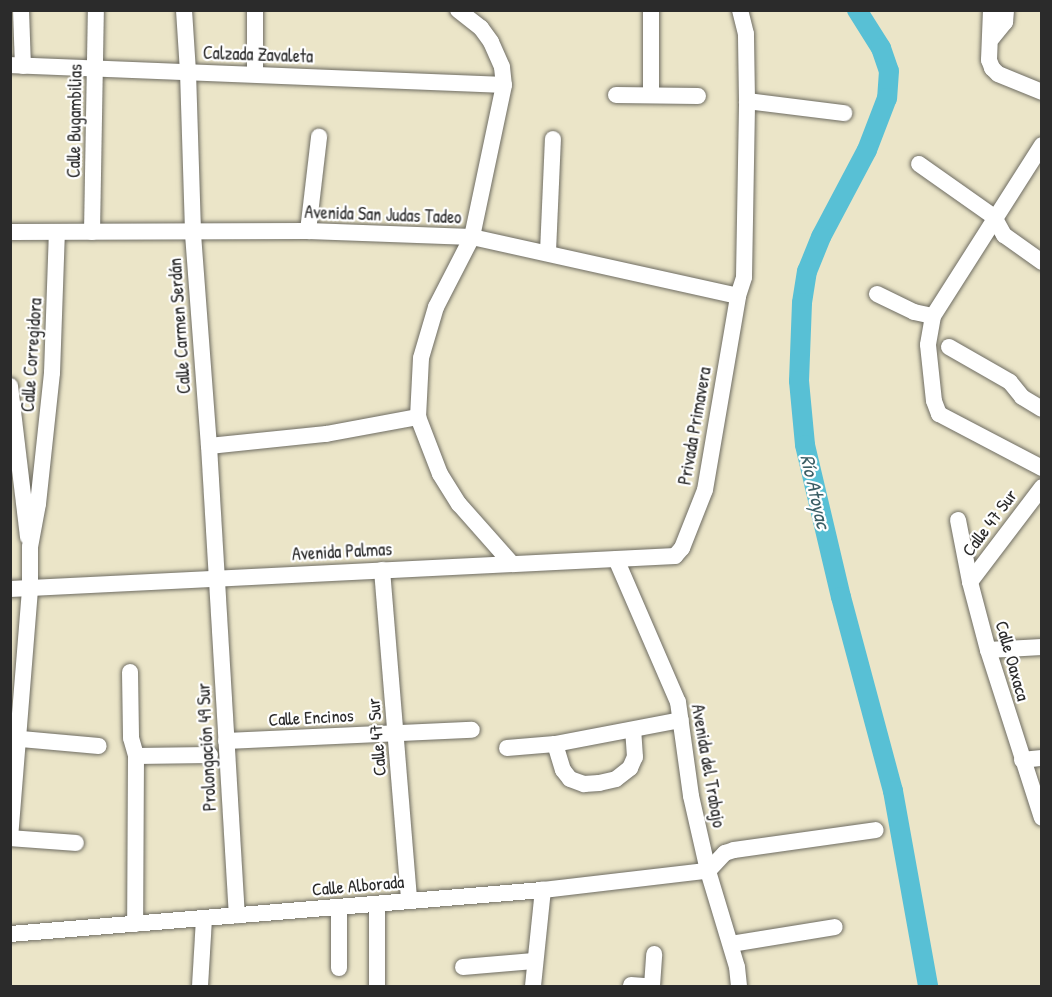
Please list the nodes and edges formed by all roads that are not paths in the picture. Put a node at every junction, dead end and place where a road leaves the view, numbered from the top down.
1 (21, 10) edge
2 (96, 10) edge
3 (184, 10) edge
4 (255, 10) edge
5 (458, 10) edge
6 (651, 10) edge
7 (740, 10) edge
8 (991, 10) edge
9 (1006, 10) edge
10 (992, 38) junction
11 (17, 66) edge
12 (95, 68) junction
13 (188, 72) junction
14 (255, 74) junction
15 (504, 85) junction
16 (1041, 92) edge
17 (616, 95) dead end
18 (651, 95) junction
19 (698, 96) dead end
20 (747, 101) junction
21 (844, 113) dead end
22 (319, 137) dead end
23 (553, 139) dead end
24 (1041, 145) edge
25 (919, 164) dead end
26 (994, 217) junction
27 (308, 231) junction
28 (10, 232) edge
29 (57, 232) junction
30 (92, 232) junction
31 (193, 234) junction
32 (472, 237) junction
33 (548, 252) junction
34 (1041, 262) edge
35 (740, 292) junction
36 (877, 294) dead end
37 (933, 316) junction
38 (949, 347) dead end
39 (10, 386) edge
40 (1041, 409) edge
41 (418, 417) junction
42 (209, 446) junction
43 (1041, 468) edge
44 (1041, 487) edge
45 (958, 520) dead end
46 (30, 547) junction
47 (675, 556) joint
48 (616, 559) junction
49 (512, 564) junction
50 (382, 570) junction
51 (216, 577) junction
52 (970, 582) junction
53 (30, 587) junction
54 (10, 589) edge
55 (1041, 647) edge
56 (988, 650) junction
57 (130, 672) dead end
58 (681, 720) junction
59 (472, 730) dead end
60 (633, 730) junction
61 (397, 733) junction
62 (14, 739) edge
63 (226, 741) junction
64 (555, 744) junction
65 (99, 747) dead end
66 (507, 748) dead end
67 (210, 755) dead end
68 (136, 756) junction
69 (1041, 758) edge
70 (1022, 760) junction
71 (1041, 818) edge
72 (876, 830) dead end
73 (10, 838) edge
74 (76, 843) dead end
75 (708, 871) junction
76 (543, 890) junction
77 (409, 901) junction
78 (378, 904) junction
79 (339, 907) junction
80 (237, 915) junction
81 (204, 918) junction
82 (135, 924) junction
83 (835, 927) dead end
84 (10, 934) edge
85 (731, 945) junction
86 (654, 954) dead end
87 (534, 961) junction
88 (463, 967) dead end
89 (339, 968) dead end
90 (200, 987) edge
91 (377, 987) edge
92 (533, 987) edge
93 (652, 987) edge
94 (739, 987) edge

1 - 11 street
2 - 12 street, Calle Bugambilias
3 - 13 street, Calle Carmen Serdán
4 - 14 street
5 - 15 street
6 - 18 street
7 - 20 street, Privada Primavera
8 - 10 street
9 - 10 street
10 - 16 street
11 - 12 street, Calzada Zavaleta
12 - 13 street, Calzada Zavaleta
12 - 30 street, Calle Bugambilias
13 - 14 street, Calzada Zavaleta
13 - 31 street, Calle Carmen Serdán
14 - 15 street, Calzada Zavaleta
15 - 32 street
17 - 18 street
18 - 19 street
20 - 21 street
20 - 35 street, Privada Primavera
22 - 27 street
23 - 33 street
24 - 26 street
25 - 26 street
26 - 34 street
26 - 37 street
27 - 31 street, Avenida San Judas Tadeo
27 - 32 street, Avenida San Judas Tadeo
28 - 29 street, Avenida San Judas Tadeo
29 - 30 street, Avenida San Judas Tadeo
29 - 46 street, Calle Corregidora
30 - 31 street, Avenida San Judas Tadeo
31 - 42 street, Calle Carmen Serdán
32 - 33 street, Avenida San Judas Tadeo
32 - 41 street
33 - 35 street, Avenida San Judas Tadeo
35 - 47 street, Privada Primavera
36 - 37 street
37 - 43 street
38 - 40 street
39 - 46 street
41 - 42 street
41 - 49 street
42 - 51 street, Calle Carmen Serdán
44 - 52 street, Calle 47 Sur
45 - 52 street, Calle Oaxaca
46 - 53 street, Calle Corregidora
47 - 48 street, Avenida Palmas
48 - 49 street, Avenida Palmas
48 - 58 street, Avenida del Trabajo
49 - 50 street, Avenida Palmas
50 - 51 street, Avenida Palmas
50 - 61 street, Calle 47 Sur
51 - 53 street, Avenida Palmas
51 - 63 street, Prolongación 49 Sur
52 - 56 street, Calle Oaxaca
53 - 54 street, Avenida Palmas
53 - 62 street, Calle Corregidora
55 - 56 street
56 - 70 street, Calle Oaxaca
57 - 68 street
58 - 60 street
58 - 75 street, Avenida del Trabajo
59 - 61 street, Calle Encinos
60 - 64 street
60 - 64 street
61 - 63 street, Calle Encinos
61 - 77 street, Calle 47 Sur
62 - 65 street
62 - 73 street, Calle Corregidora
63 - 80 street, Prolongación 49 Sur
64 - 66 street
67 - 68 street
68 - 82 street
69 - 70 street
70 - 71 street, Calle Oaxaca
72 - 75 street
73 - 74 street
75 - 76 street, Calle Alborada
75 - 85 street, Avenida del Trabajo
76 - 77 street, Calle Alborada
76 - 87 street
77 - 78 street, Calle Alborada
78 - 79 street, Calle Alborada
78 - 91 street
79 - 80 street, Calle Alborada
79 - 89 street
80 - 81 street, Calle Alborada
81 - 82 street, Calle Alborada
81 - 90 street
82 - 84 street, Calle Alborada
83 - 85 street
85 - 94 street, Avenida del Trabajo
86 - 93 street
87 - 88 street
87 - 92 street

